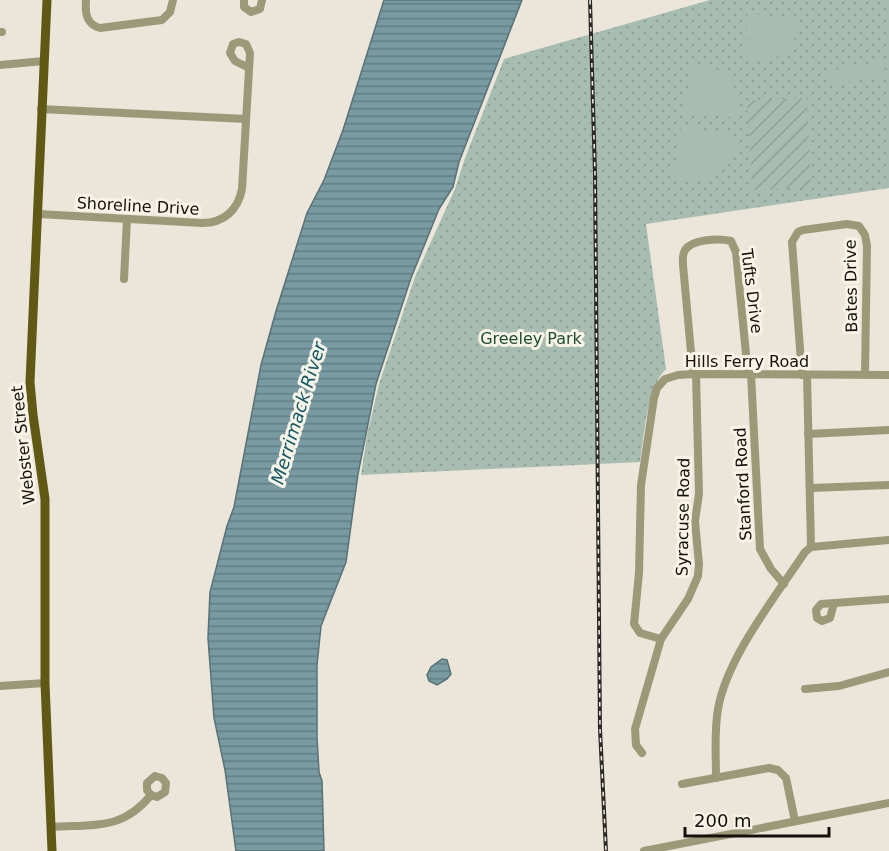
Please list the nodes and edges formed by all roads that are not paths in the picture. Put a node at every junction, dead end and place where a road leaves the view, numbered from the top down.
1 (47, 0) edge
2 (86, 0) edge
3 (173, 0) edge
4 (244, 0) edge
5 (261, 0) edge
6 (44, 61) junction
7 (0, 65) edge
8 (249, 68) dead end
9 (41, 109) junction
10 (246, 119) junction
11 (38, 214) junction
12 (127, 219) junction
13 (124, 279) dead end
14 (694, 374) junction
15 (750, 374) junction
16 (804, 375) junction
17 (865, 375) junction
18 (889, 375) edge
19 (889, 430) edge
20 (808, 434) junction
21 (889, 485) edge
22 (811, 488) junction
23 (889, 540) edge
24 (811, 547) junction
25 (784, 584) junction
26 (889, 599) edge
27 (834, 603) dead end
28 (661, 639) junction
29 (889, 672) edge
30 (45, 682) junction
31 (0, 686) edge
32 (805, 689) dead end
33 (642, 753) dead end
34 (716, 778) junction
35 (682, 784) dead end
36 (151, 795) dead end
37 (889, 803) edge
38 (795, 821) junction
39 (51, 827) junction
40 (52, 851) edge
41 (644, 851) edge

1 - 6 main road, Webster Street
2 - 3 street
4 - 5 street
6 - 7 street
6 - 9 main road, Webster Street
8 - 10 street, Shoreline Drive
9 - 10 street
9 - 11 main road, Webster Street
10 - 12 street, Shoreline Drive
11 - 12 street, Shoreline Drive
11 - 30 main road, Webster Street
12 - 13 street
14 - 15 street, Hills Ferry Road
14 - 15 street, Tufts Drive
14 - 28 street, Syracuse Road
14 - 28 street, Hills Ferry Road
15 - 16 street, Hills Ferry Road
15 - 25 street, Stanford Road
16 - 17 street, Hills Ferry Road
16 - 17 street, Bates Drive
16 - 20 street
17 - 18 street, Hills Ferry Road
19 - 20 street
20 - 22 street
21 - 22 street
22 - 24 street
23 - 24 street
24 - 25 street
25 - 34 street
26 - 27 street
28 - 33 street, Syracuse Road
29 - 32 street
30 - 31 street
30 - 39 main road, Webster Street
34 - 35 street
34 - 38 street
36 - 39 street
37 - 38 street
38 - 41 street
39 - 40 main road, Webster Street

